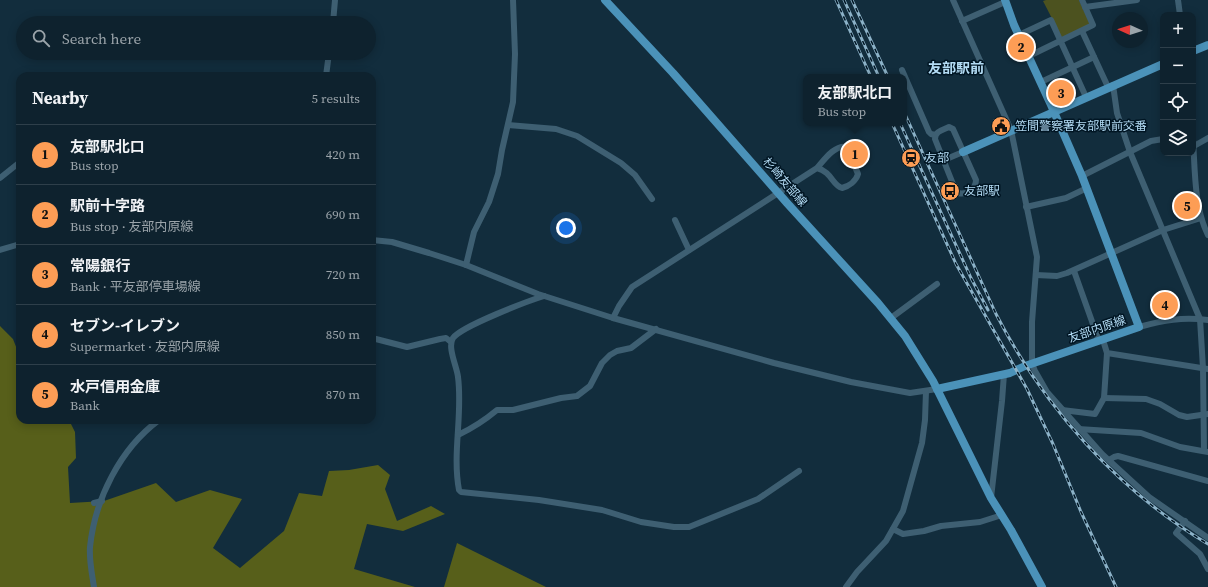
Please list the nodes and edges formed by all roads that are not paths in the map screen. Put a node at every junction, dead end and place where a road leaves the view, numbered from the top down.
1 (335, 0) edge
2 (513, 0) edge
3 (605, 0) edge
4 (953, 0) edge
5 (1082, 0) edge
6 (1137, 0) edge
7 (1178, 0) edge
8 (1005, 1) edge
9 (1085, 7) junction
10 (1180, 12) edge
11 (334, 16) edge
12 (962, 21) junction
13 (1082, 31) junction
14 (1019, 35) junction
15 (1061, 41) junction
16 (1208, 45) edge
17 (1196, 50) edge
18 (1029, 56) junction
19 (1094, 57) junction
20 (328, 60) edge
21 (1160, 65) edge
22 (1072, 67) junction
23 (902, 70) dead end
24 (327, 72) edge
25 (904, 74) edge
26 (907, 81) edge
27 (1041, 82) junction
28 (1111, 86) junction
29 (1086, 97) junction
30 (1054, 111) junction
31 (508, 125) junction
32 (1011, 130) junction
33 (935, 135) junction
34 (1208, 138) edge
35 (1160, 139) edge
36 (1196, 145) edge
37 (963, 152) junction
38 (1130, 152) junction
39 (1195, 156) edge
40 (824, 160) junction
41 (944, 160) junction
42 (16, 165) edge
43 (817, 168) junction
44 (826, 171) junction
45 (1082, 176) junction
46 (0, 178) edge
47 (1087, 188) junction
48 (779, 193) junction
49 (652, 199) dead end
50 (1026, 207) junction
51 (1201, 218) junction
52 (676, 220) dead end
53 (1163, 230) junction
54 (1208, 235) edge
55 (376, 240) edge
56 (16, 245) edge
57 (0, 250) edge
58 (689, 250) junction
59 (1112, 254) junction
60 (466, 265) junction
61 (1074, 271) junction
62 (1036, 275) junction
63 (937, 284) dead end
64 (544, 296) junction
65 (613, 318) junction
66 (891, 318) junction
67 (1200, 319) junction
68 (1208, 320) edge
69 (1139, 328) junction
70 (656, 329) junction
71 (376, 339) edge
72 (1101, 341) junction
73 (451, 342) junction
74 (1107, 353) junction
75 (1032, 364) junction
76 (1206, 369) edge
77 (1004, 374) junction
78 (937, 389) junction
79 (926, 391) junction
80 (1104, 398) junction
81 (1062, 410) junction
82 (1206, 414) edge
83 (153, 424) edge
84 (1078, 429) junction
85 (458, 434) junction
86 (1206, 452) edge
87 (1109, 460) junction
88 (799, 471) dead end
89 (1208, 481) edge
90 (991, 498) junction
91 (102, 501) junction
92 (94, 503) dead end
93 (1002, 515) junction
94 (1185, 521) junction
95 (893, 529) junction
96 (1208, 538) edge
97 (1208, 569) edge
98 (94, 587) edge
99 (846, 587) edge
100 (1042, 587) edge

1 - 11 street
2 - 31 street
3 - 48 main road, 杉崎友部線
4 - 12 street
5 - 9 street
6 - 9 street
7 - 10 street
8 - 12 street
8 - 14 main road, 友部内原線
9 - 13 street
12 - 32 street
13 - 15 street
13 - 19 street
14 - 15 street
14 - 18 main road, 友部内原線
15 - 18 street
15 - 22 street
16 - 17 main road
18 - 27 main road, 友部内原線
19 - 22 street
19 - 28 street
20 - 24 street
21 - 28 main road
22 - 27 street
22 - 29 street
23 - 25 street
26 - 33 street
27 - 30 main road, 友部内原線
28 - 29 main road
28 - 38 street
29 - 30 main road
30 - 32 main road
30 - 45 main road, 友部内原線
31 - 49 street
31 - 60 street
32 - 37 main road
32 - 50 street
33 - 37 street
33 - 41 street
34 - 36 street
35 - 38 street
37 - 41 street
37 - 41 street
38 - 45 street
38 - 53 street
39 - 51 street
40 - 43 street
40 - 44 street
40 - 44 street
42 - 46 street
43 - 44 street
43 - 48 street
45 - 47 main road, 友部内原線
47 - 50 street
47 - 59 main road, 友部内原線
48 - 58 street
48 - 66 main road, 杉崎友部線
50 - 62 street
51 - 53 street
51 - 54 street
52 - 58 street
53 - 59 street
53 - 67 street
55 - 60 street
56 - 57 street
58 - 65 street
59 - 61 street
59 - 69 main road, 友部内原線
60 - 64 street
61 - 62 street
61 - 72 street
62 - 75 street
63 - 66 street
64 - 65 street
64 - 73 street
65 - 70 street
66 - 78 main road, 杉崎友部線
67 - 68 street
67 - 69 street
67 - 76 street
69 - 72 main road, 友部内原線
70 - 79 street
70 - 85 street
71 - 73 street
72 - 74 street
72 - 75 main road, 友部内原線
73 - 85 street
74 - 76 street
74 - 80 street
75 - 77 main road, 友部内原線
75 - 81 street
76 - 82 street
77 - 78 main road, 友部内原線
77 - 90 street
78 - 79 street
78 - 90 main road
79 - 95 street
80 - 81 street
80 - 82 street
81 - 84 street
82 - 86 street
83 - 91 street
84 - 86 street
84 - 87 street
85 - 88 street
87 - 89 street
87 - 94 street
90 - 93 main road
91 - 92 street
91 - 98 street
93 - 95 street
93 - 100 main road
94 - 96 street
94 - 97 street
95 - 99 street

